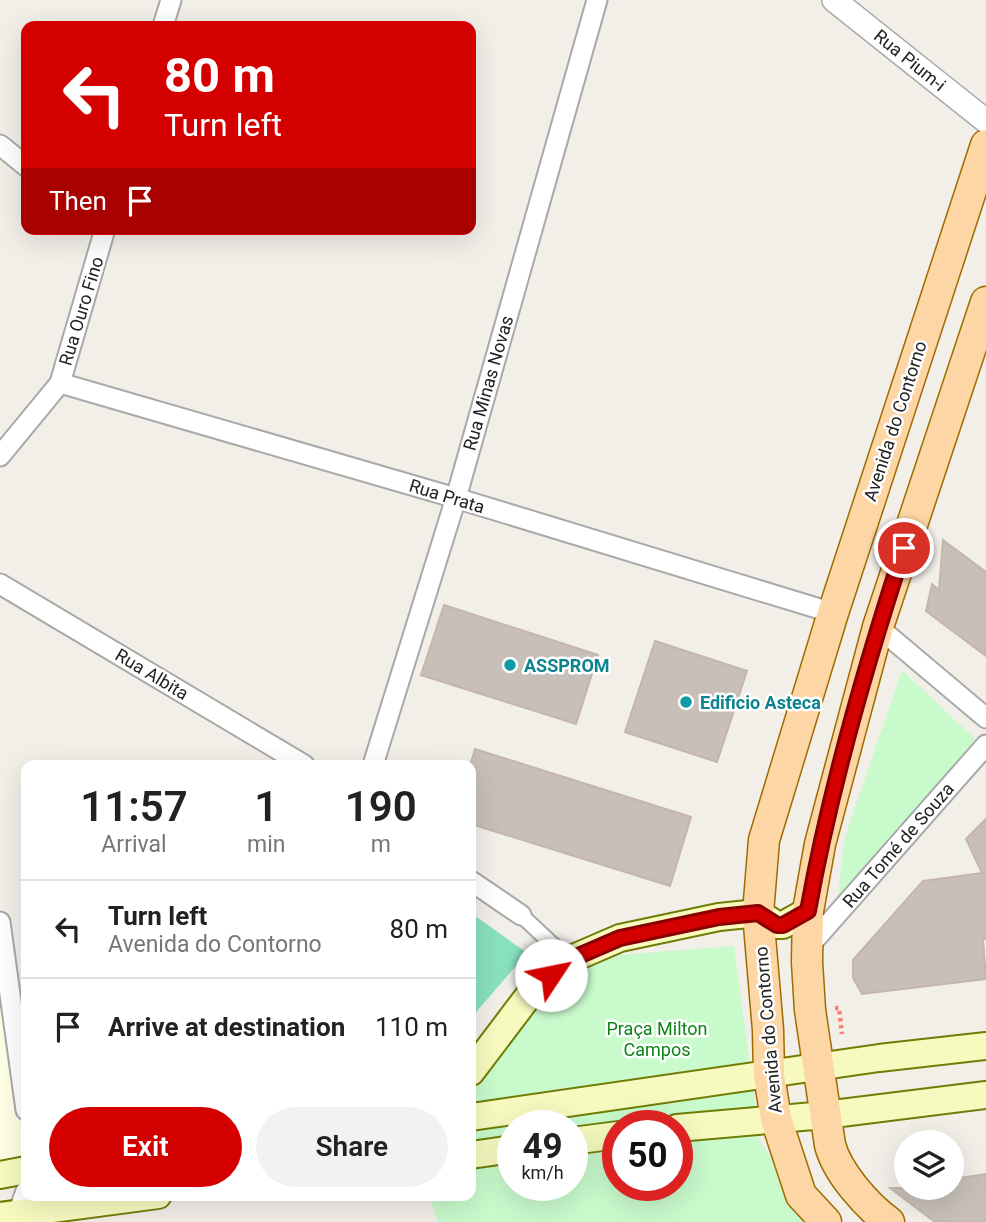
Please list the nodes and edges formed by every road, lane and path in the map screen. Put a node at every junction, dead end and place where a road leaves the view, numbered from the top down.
1 (171, 0) edge
2 (597, 0) edge
3 (835, 0) edge
4 (165, 21) edge
5 (986, 121) edge
6 (0, 145) edge
7 (986, 145) edge
8 (21, 162) edge
9 (104, 235) edge
10 (986, 302) edge
11 (60, 383) junction
12 (0, 456) edge
13 (456, 498) junction
14 (0, 583) edge
15 (833, 613) junction
16 (878, 628) junction
17 (986, 718) edge
18 (986, 745) edge
19 (296, 760) edge
20 (375, 760) edge
21 (476, 884) edge
22 (808, 911) junction
23 (758, 913) junction
24 (521, 915) joint
25 (0, 922) edge
26 (810, 945) junction
27 (569, 960) junction
28 (986, 1046) edge
29 (476, 1065) edge
30 (817, 1067) junction
31 (21, 1074) edge
32 (769, 1075) junction
33 (986, 1095) edge
34 (825, 1115) junction
35 (476, 1116) edge
36 (776, 1119) junction
37 (693, 1126) edge
38 (497, 1151) edge
39 (476, 1153) edge
40 (104, 1201) edge
41 (14, 1211) edge
42 (825, 1222) edge
43 (889, 1222) edge

1 - 4 street
2 - 13 street, Rua Minas Novas
3 - 5 street, Rua Pium-i
6 - 8 street
7 - 15 main road, Avenida do Contorno
9 - 11 street, Rua Ouro Fino
10 - 16 main road
11 - 12 street, Rua Ouro Fino
11 - 13 street, Rua Prata
13 - 15 street, Rua Prata
13 - 20 street, Rua Minas Novas
14 - 19 street, Rua Albita
15 - 23 main road, Avenida do Contorno
16 - 17 street
16 - 22 main road
18 - 26 street, Rua Tomé de Souza
21 - 24 street
22 - 23 main road
22 - 26 main road
23 - 27 main road
23 - 32 main road, Avenida do Contorno
24 - 27 street
25 - 31 street
26 - 30 main road
27 - 29 main road
28 - 30 main road
30 - 32 main road
30 - 34 main road
32 - 35 main road
32 - 36 main road, Avenida do Contorno
33 - 34 main road
34 - 36 main road
34 - 43 main road
36 - 37 main road
36 - 42 main road, Avenida do Contorno
38 - 39 main road
40 - 41 main road

